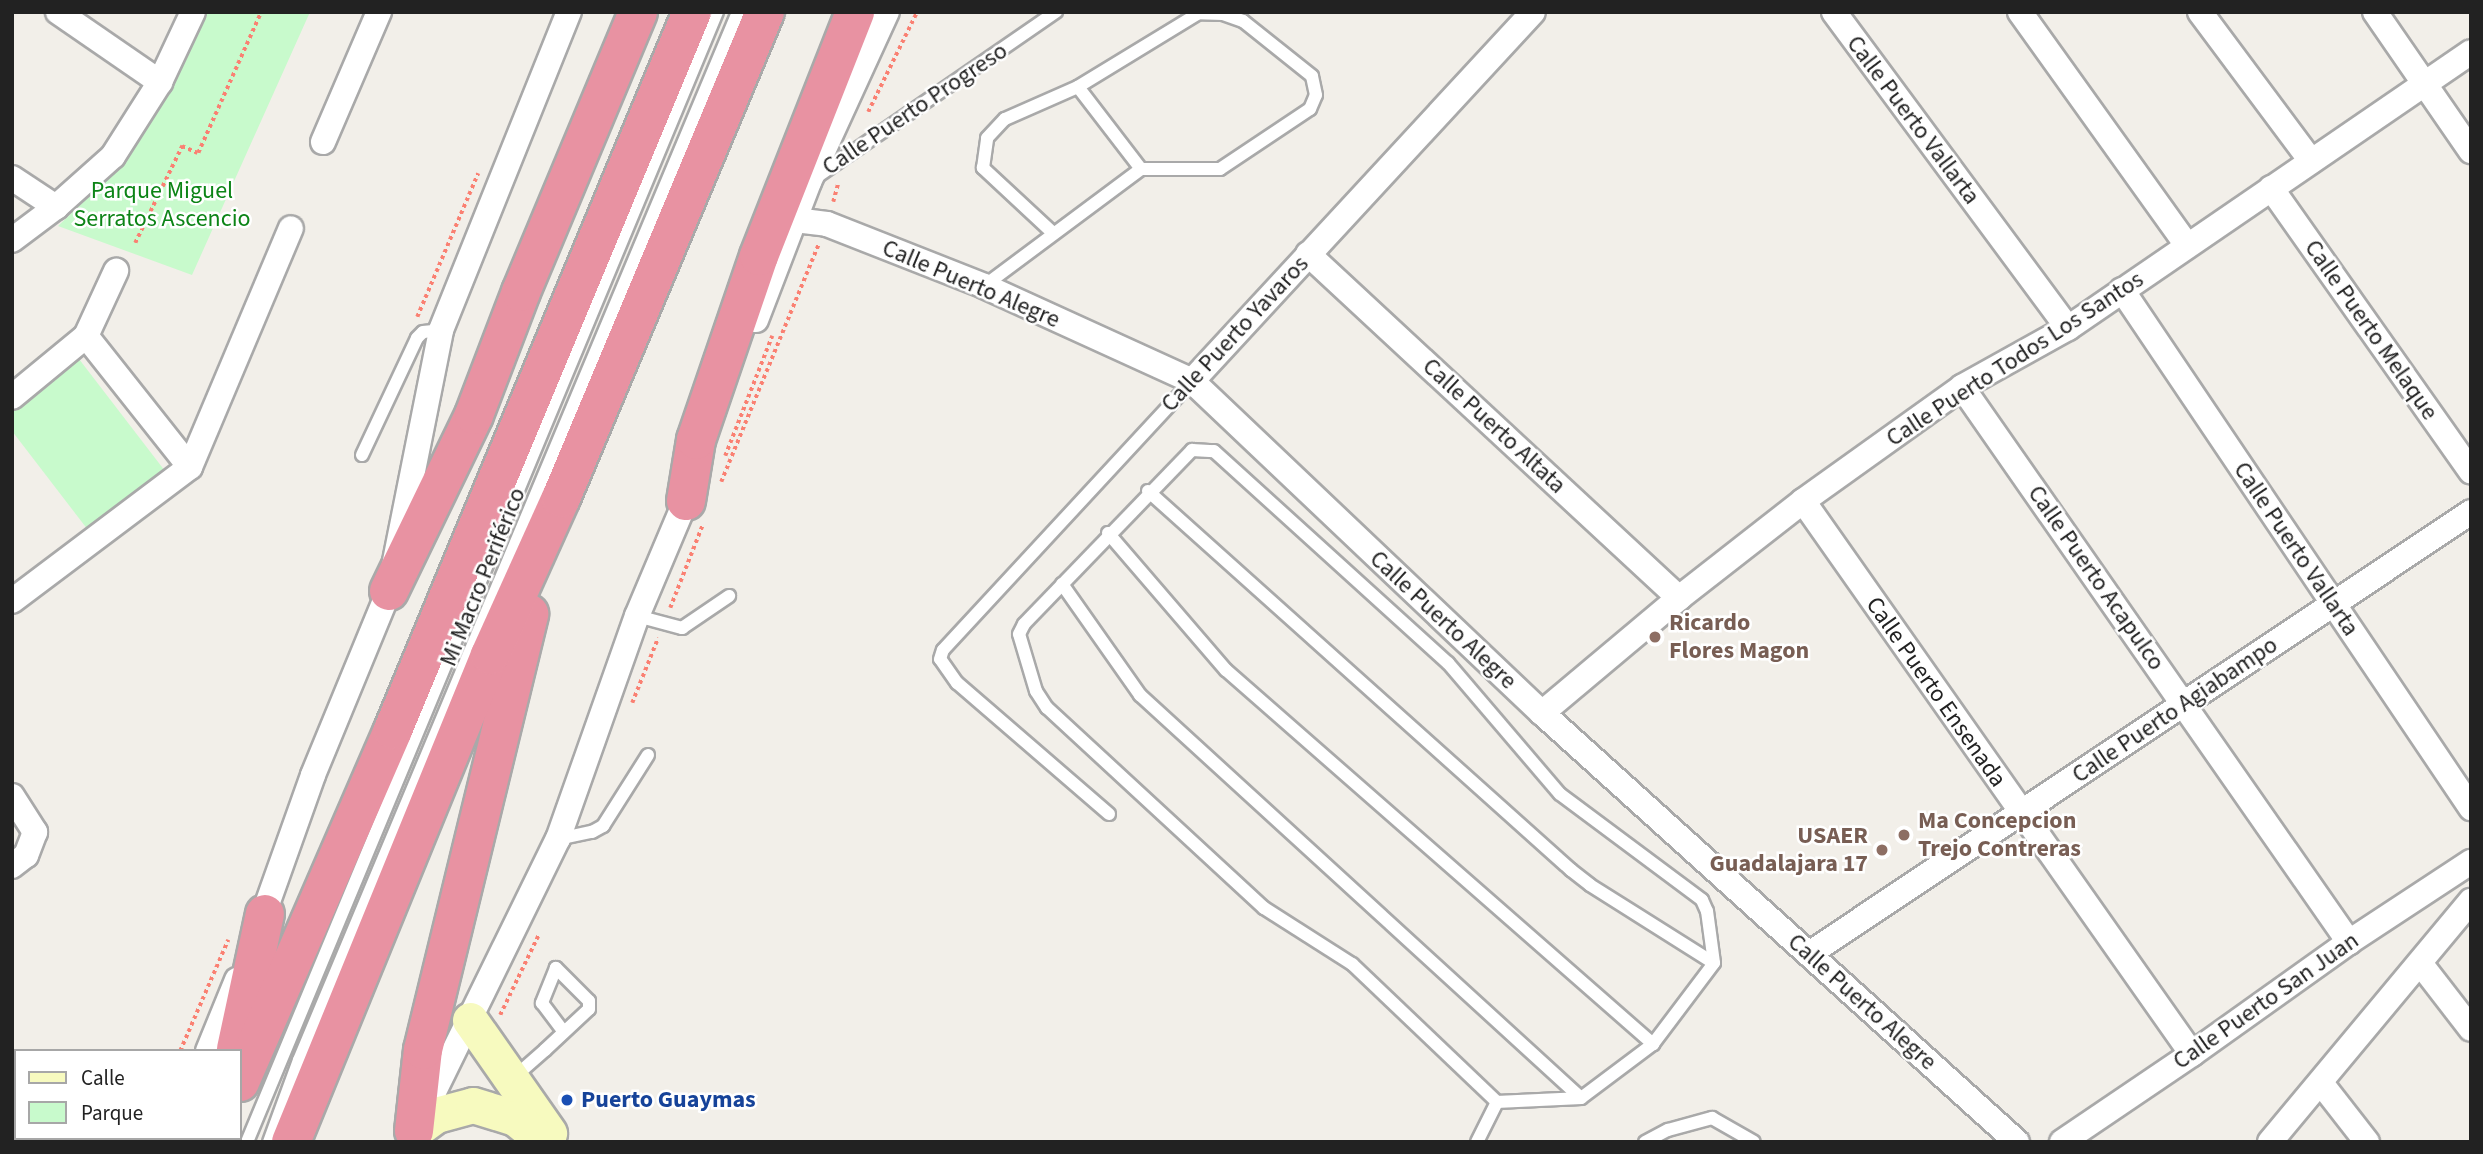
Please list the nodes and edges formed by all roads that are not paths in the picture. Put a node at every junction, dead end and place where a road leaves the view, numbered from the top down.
1 (58, 12) edge
2 (193, 12) edge
3 (379, 12) edge
4 (569, 12) edge
5 (638, 12) edge
6 (657, 12) edge
7 (692, 12) edge
8 (717, 12) edge
9 (738, 12) edge
10 (765, 12) edge
11 (887, 12) edge
12 (1056, 12) edge
13 (1533, 12) edge
14 (1834, 12) edge
15 (2020, 12) edge
16 (2200, 12) edge
17 (2375, 12) edge
18 (852, 20) edge
19 (2471, 52) edge
20 (160, 82) junction
21 (2425, 83) junction
22 (1078, 87) junction
23 (324, 142) dead end
24 (2471, 151) edge
25 (2311, 161) junction
26 (1141, 169) junction
27 (12, 178) edge
28 (809, 182) junction
29 (2271, 188) junction
30 (55, 208) junction
31 (795, 220) junction
32 (291, 228) dead end
33 (1053, 233) junction
34 (12, 240) edge
35 (2187, 245) junction
36 (1308, 254) junction
37 (117, 271) dead end
38 (984, 286) junction
39 (2122, 290) junction
40 (535, 321) junction
41 (2068, 328) junction
42 (442, 330) junction
43 (86, 336) junction
44 (1192, 381) junction
45 (1962, 387) junction
46 (12, 397) edge
47 (474, 415) junction
48 (209, 422) junction
49 (518, 431) junction
50 (162, 433) junction
51 (362, 455) dead end
52 (190, 467) junction
53 (2471, 471) edge
54 (1148, 491) junction
55 (561, 498) junction
56 (1803, 502) junction
57 (702, 504) junction
58 (2471, 512) edge
59 (1108, 533) junction
60 (1062, 584) junction
61 (388, 592) junction
62 (729, 596) dead end
63 (1679, 598) junction
64 (12, 601) edge
65 (2333, 604) junction
66 (637, 616) junction
67 (2184, 704) junction
68 (1542, 713) junction
69 (648, 755) dead end
70 (12, 796) edge
71 (2471, 808) edge
72 (2020, 813) junction
73 (1109, 814) dead end
74 (558, 839) junction
75 (2471, 862) edge
76 (12, 866) edge
77 (2471, 901) edge
78 (249, 921) junction
79 (2349, 942) junction
80 (1809, 954) junction
81 (2420, 962) junction
82 (1714, 963) junction
83 (2471, 1029) edge
84 (478, 1032) junction
85 (564, 1032) junction
86 (1653, 1044) junction
87 (209, 1049) edge
88 (236, 1049) edge
89 (2192, 1054) junction
90 (242, 1077) edge
91 (512, 1079) junction
92 (2321, 1083) junction
93 (1580, 1098) junction
94 (1497, 1102) junction
95 (412, 1136) edge
96 (2012, 1140) edge
97 (247, 1142) edge
98 (269, 1142) edge
99 (291, 1142) edge
100 (545, 1142) edge
101 (554, 1142) edge
102 (1476, 1142) edge
103 (1645, 1142) edge
104 (1754, 1142) edge
105 (2062, 1142) edge
106 (2270, 1142) edge
107 (2367, 1142) edge

1 - 20 street
2 - 20 street
3 - 23 street
4 - 42 street
5 - 47 highway
6 - 40 highway
7 - 49 highway
8 - 97 lane, Mi Macro Periférico
9 - 98 lane, Mi Macro Periférico
10 - 55 highway
11 - 28 street
12 - 28 lane, Calle Puerto Progreso
13 - 36 street, Calle Puerto Yavaros
14 - 41 street, Calle Puerto Vallarta
15 - 35 street
16 - 25 street
17 - 21 street
18 - 57 highway
19 - 21 street, Calle Puerto Todos Los Santos
20 - 30 street
21 - 24 street
21 - 25 street, Calle Puerto Todos Los Santos
22 - 26 lane
22 - 26 lane
22 - 33 lane
25 - 29 street, Calle Puerto Todos Los Santos
26 - 33 lane
27 - 30 street
28 - 31 street
29 - 35 street, Calle Puerto Todos Los Santos
29 - 53 street, Calle Puerto Melaque
30 - 34 street
31 - 38 street, Calle Puerto Alegre
31 - 57 street
32 - 48 street
33 - 38 lane
35 - 39 street, Calle Puerto Todos Los Santos
36 - 44 street, Calle Puerto Yavaros
36 - 63 street, Calle Puerto Altata
37 - 43 street
38 - 44 street, Calle Puerto Alegre
39 - 41 street, Calle Puerto Todos Los Santos
39 - 65 street, Calle Puerto Vallarta
40 - 47 highway
40 - 49 highway
41 - 45 street, Calle Puerto Todos Los Santos
42 - 51 lane
42 - 61 street
43 - 46 street
43 - 50 street
44 - 68 street, Calle Puerto Alegre
44 - 73 lane, Calle Puerto Yavaros
45 - 56 street, Calle Puerto Todos Los Santos
45 - 67 street, Calle Puerto Acapulco
47 - 61 highway
48 - 50 street
48 - 52 street
49 - 90 highway
50 - 52 street
52 - 64 street
54 - 59 lane
54 - 82 lane
54 - 82 lane
55 - 95 highway
55 - 99 highway
56 - 63 street, Calle Puerto Todos Los Santos
56 - 72 street, Calle Puerto Ensenada
57 - 66 street
58 - 65 street, Calle Puerto Agiabampo
59 - 60 lane
59 - 86 lane
60 - 93 lane
60 - 94 lane
61 - 78 street
62 - 66 lane
63 - 68 street, Calle Puerto Todos Los Santos
65 - 67 street, Calle Puerto Agiabampo
65 - 71 street, Calle Puerto Vallarta
66 - 74 street
67 - 72 street, Calle Puerto Agiabampo
67 - 79 street, Calle Puerto Acapulco
68 - 80 street, Calle Puerto Alegre
69 - 74 lane
70 - 76 street
72 - 80 street, Calle Puerto Agiabampo
72 - 89 street, Calle Puerto Ensenada
74 - 84 street
75 - 79 street, Calle Puerto San Juan
77 - 81 street
78 - 87 street
78 - 88 highway
79 - 89 street, Calle Puerto San Juan
80 - 96 street, Calle Puerto Alegre
81 - 83 street
81 - 92 street
82 - 86 lane
84 - 91 street
84 - 95 street
85 - 85 lane
85 - 91 lane
86 - 93 lane
89 - 105 street, Calle Puerto San Juan
91 - 101 street
92 - 106 street
92 - 107 street
93 - 94 lane
94 - 102 lane
95 - 100 street
103 - 104 lane

